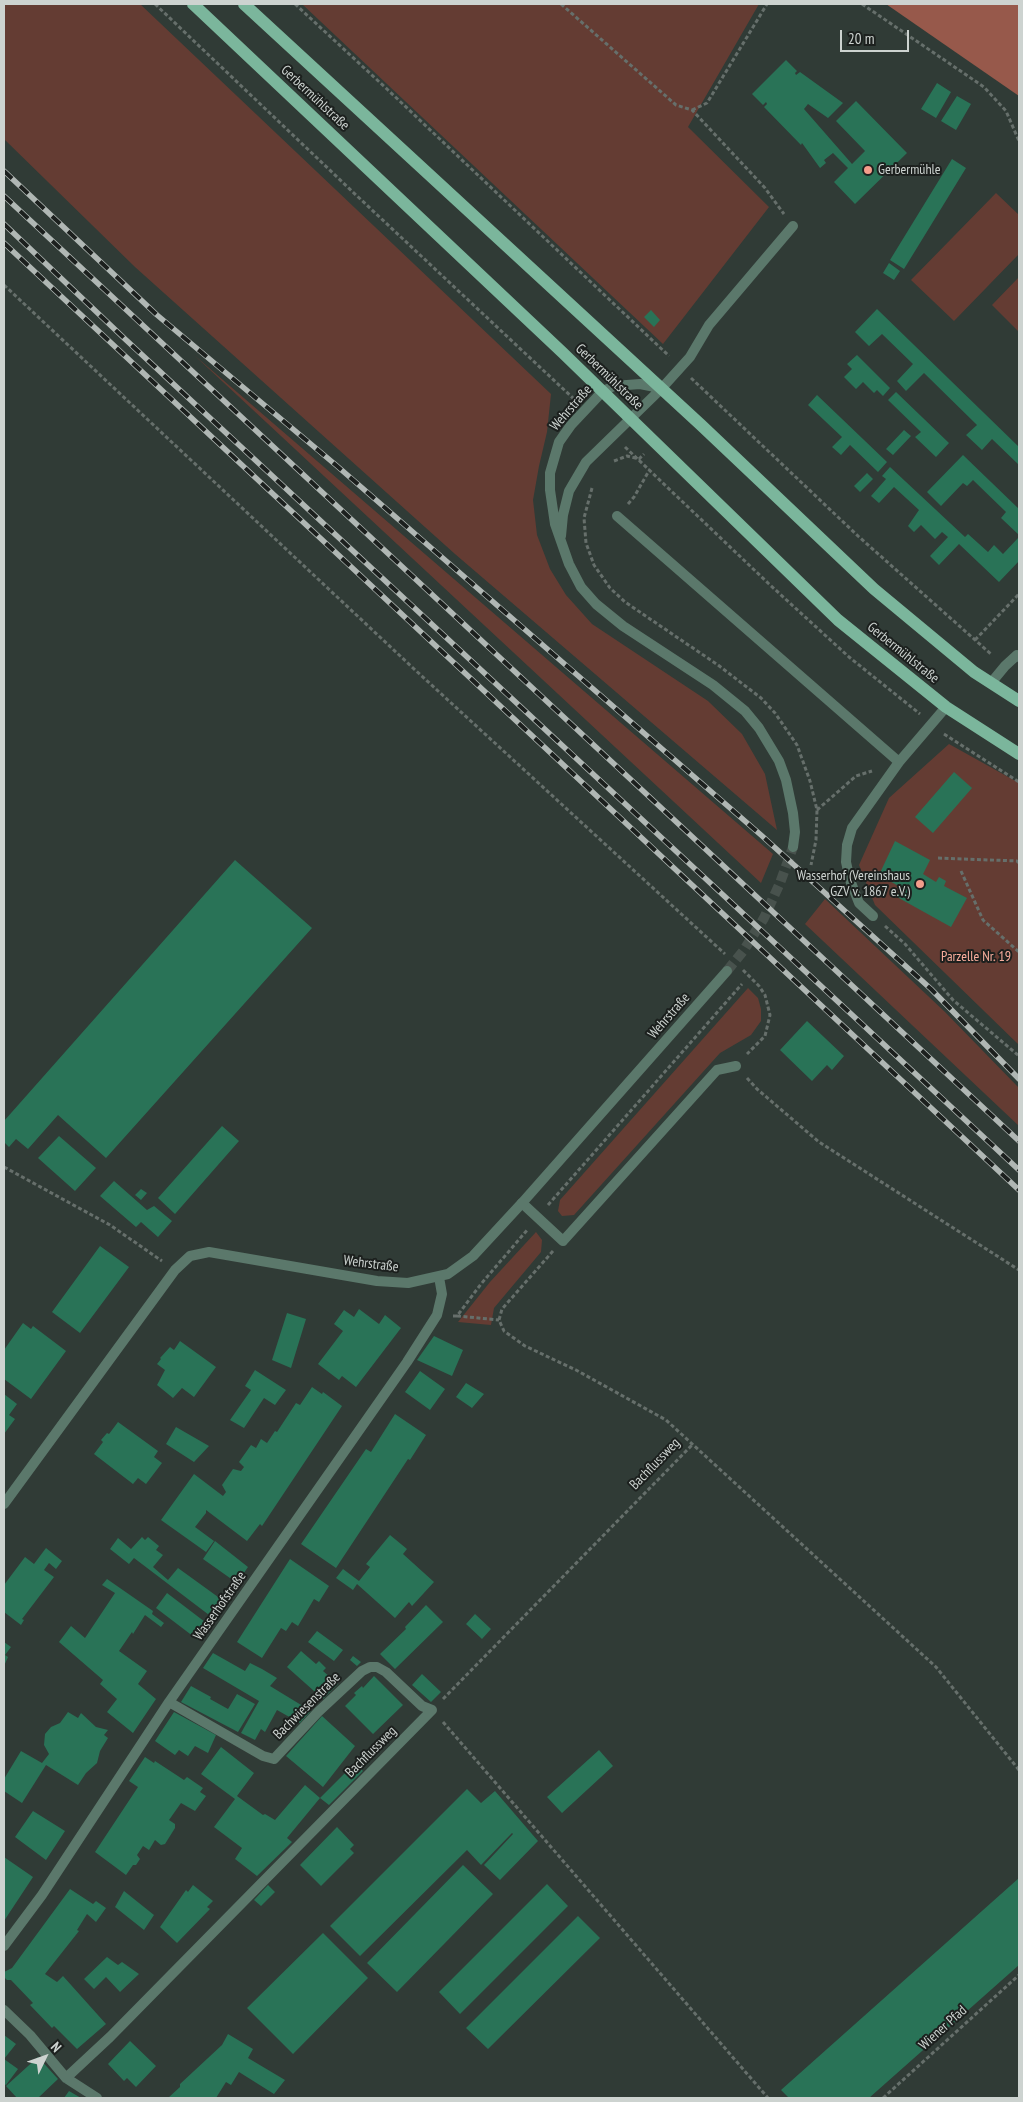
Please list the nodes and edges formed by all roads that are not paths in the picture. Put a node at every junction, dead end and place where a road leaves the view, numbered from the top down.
1 (193, 4) edge
2 (244, 4) edge
3 (793, 226) road end
4 (662, 388) junction
5 (603, 391) junction
6 (630, 418) junction
7 (617, 516) dead end
8 (561, 542) junction
9 (1019, 657) edge
10 (991, 683) junction
11 (1019, 702) edge
12 (946, 707) junction
13 (1019, 754) edge
14 (899, 762) junction
15 (793, 847) tunnel mouth
16 (873, 916) road end
17 (727, 970) tunnel mouth
18 (736, 1066) road end
19 (522, 1203) junction
20 (439, 1277) junction
21 (4, 1504) edge
22 (169, 1702) junction
23 (432, 1710) joint
24 (4, 1946) edge
25 (4, 2010) edge
26 (66, 2078) junction
27 (97, 2098) edge

1 - 5 main road, Gerbermühlstraße
2 - 4 main road, Gerbermühlstraße
3 - 4 street
4 - 5 street, Wehrstraße
4 - 6 street, Wehrstraße
4 - 10 main road, Gerbermühlstraße
5 - 6 main road, Gerbermühlstraße
5 - 8 street, Wehrstraße
6 - 8 street, Wehrstraße
6 - 12 main road, Gerbermühlstraße
7 - 14 street
8 - 15 street, Wehrstraße
9 - 10 street
10 - 11 main road, Gerbermühlstraße
12 - 13 main road, Gerbermühlstraße
12 - 14 street
14 - 16 street
17 - 19 street, Wehrstraße
18 - 19 street
19 - 20 street, Wehrstraße
20 - 21 street, Wehrstraße
20 - 22 street, Wasserhofstraße
22 - 23 street, Bachwiesenstraße
22 - 24 street, Wasserhofstraße
23 - 26 street, Bachflussweg
25 - 26 street
26 - 27 street

